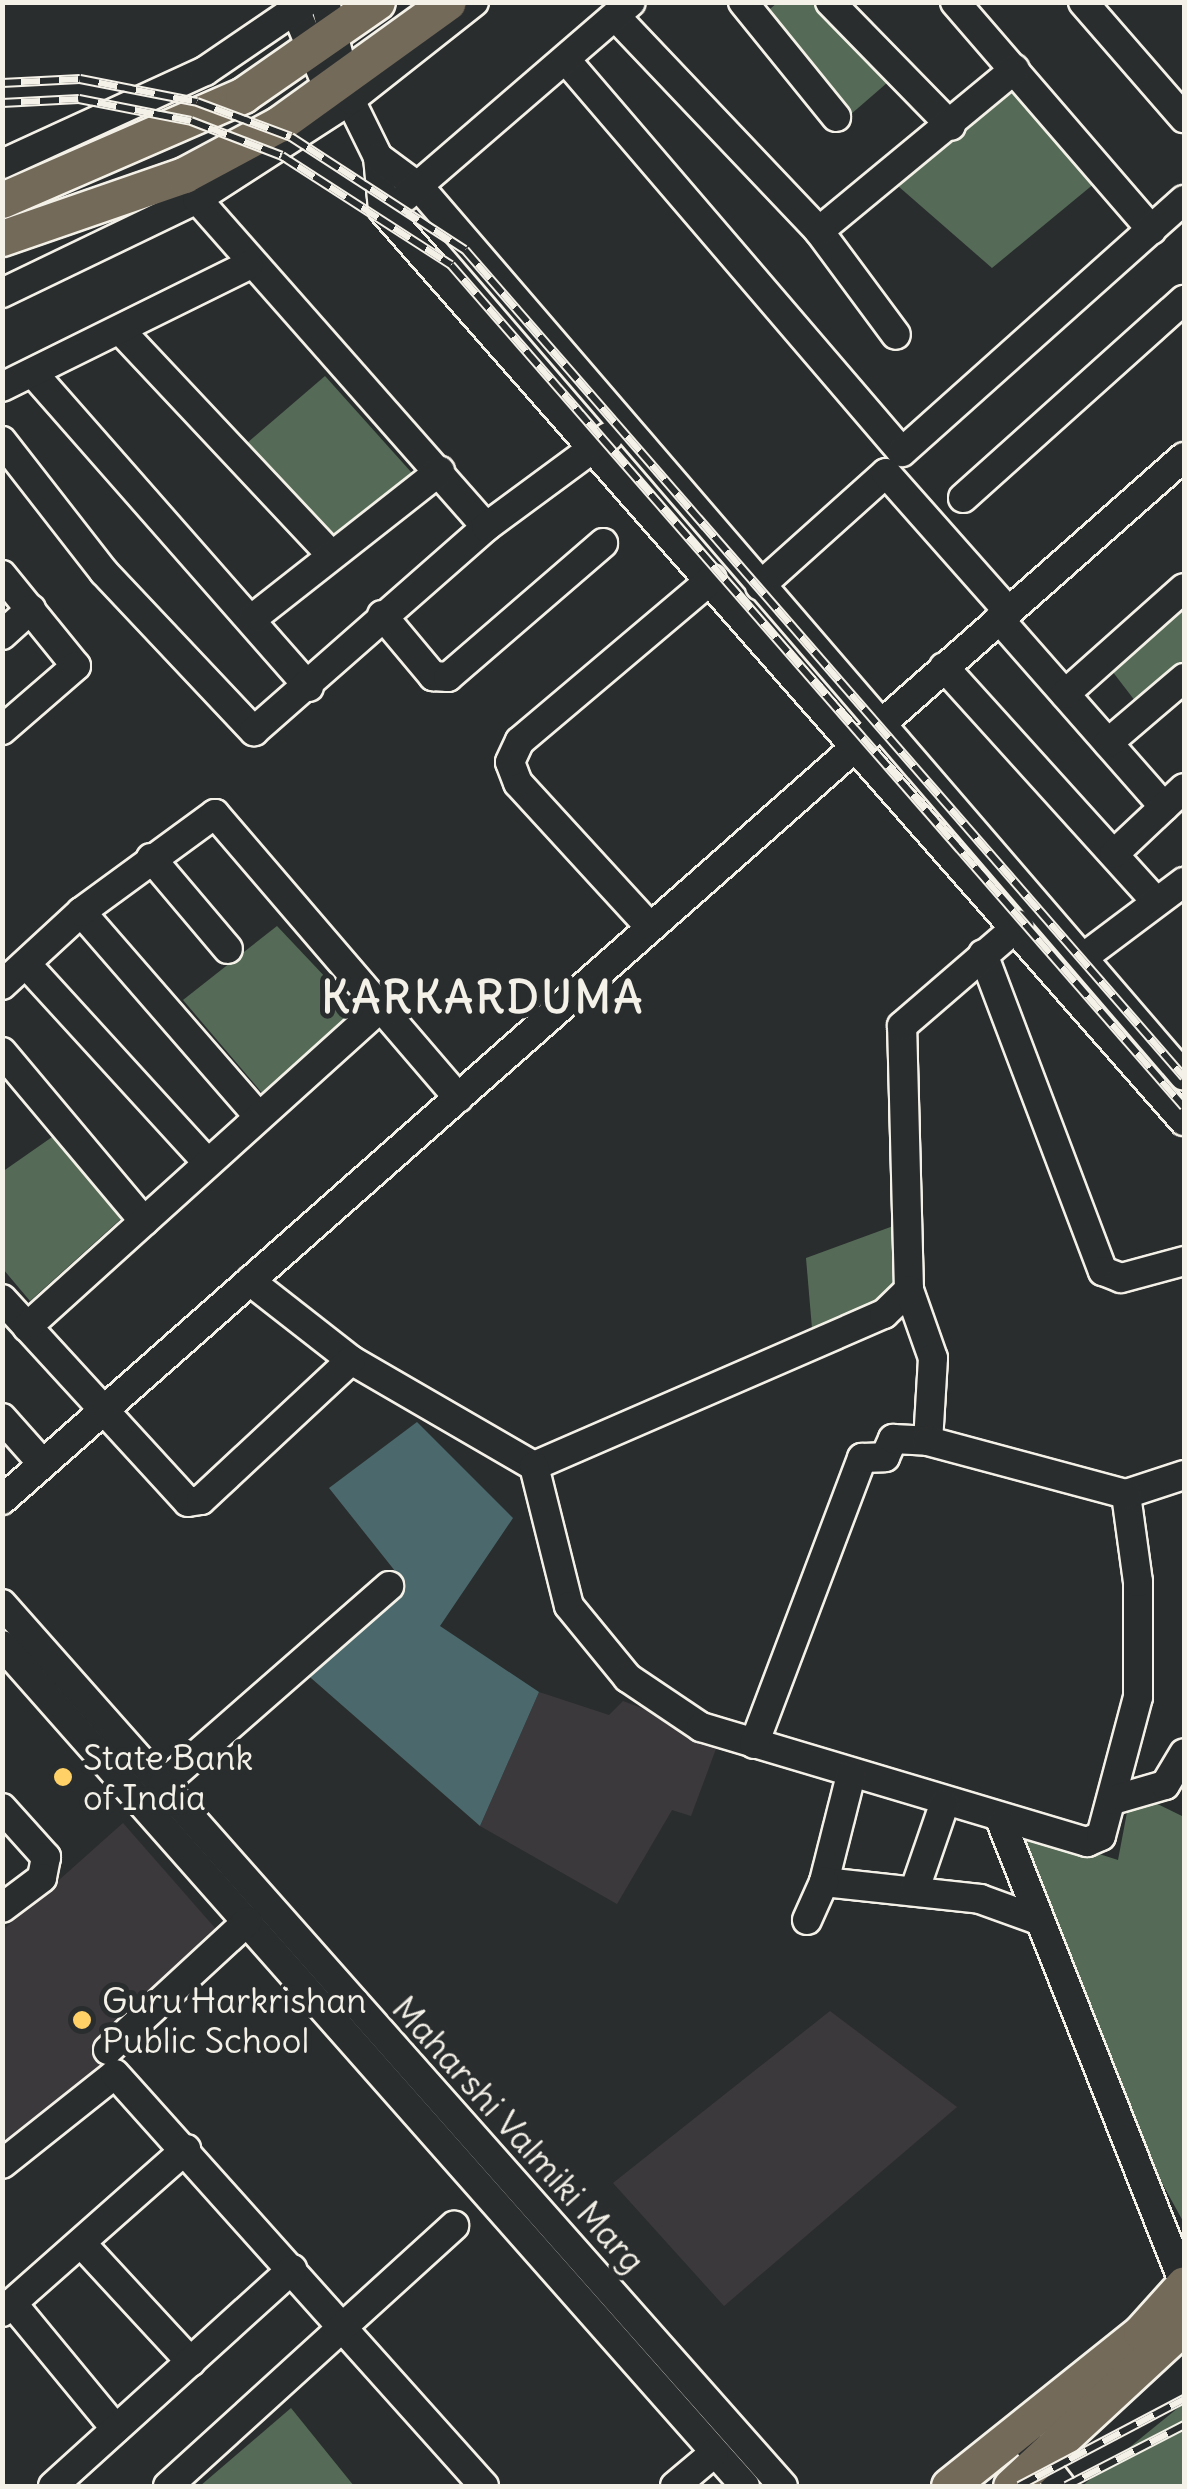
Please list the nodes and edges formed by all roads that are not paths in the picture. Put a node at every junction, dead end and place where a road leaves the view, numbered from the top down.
1 (377, 2) edge
2 (448, 2) edge
3 (474, 2) edge
4 (744, 2) edge
5 (830, 2) edge
6 (956, 2) edge
7 (1084, 2) edge
8 (298, 5) edge
9 (623, 10) edge
10 (323, 29) edge
11 (566, 60) junction
12 (1014, 69) junction
13 (343, 89) junction
14 (836, 117) dead end
15 (1184, 118) edge
16 (951, 126) junction
17 (378, 157) junction
18 (2, 164) edge
19 (420, 188) junction
20 (2, 200) edge
21 (197, 200) junction
22 (1184, 200) edge
23 (383, 210) junction
24 (1152, 230) junction
25 (819, 231) junction
26 (2, 238) edge
27 (249, 266) junction
28 (2, 293) edge
29 (1184, 300) edge
30 (121, 331) junction
31 (896, 335) dead end
32 (34, 373) junction
33 (2, 387) edge
34 (624, 422) junction
35 (2, 441) edge
36 (596, 448) junction
37 (1180, 469) edge
38 (440, 471) junction
39 (963, 498) dead end
40 (486, 527) junction
41 (603, 543) dead end
42 (331, 555) junction
43 (2, 574) edge
44 (712, 579) junction
45 (760, 586) junction
46 (1184, 588) edge
47 (31, 609) junction
48 (382, 615) junction
49 (1004, 615) junction
50 (253, 618) junction
51 (2, 635) edge
52 (944, 667) junction
53 (1184, 678) edge
54 (309, 686) junction
55 (1065, 694) junction
56 (879, 721) junction
57 (2, 730) edge
58 (856, 743) junction
59 (1108, 743) junction
60 (1174, 797) edge
61 (1114, 854) junction
62 (151, 858) junction
63 (1175, 893) edge
64 (80, 912) junction
65 (1019, 925) junction
66 (650, 927) junction
67 (228, 949) dead end
68 (983, 954) junction
69 (1084, 957) junction
70 (27, 965) junction
71 (2, 985) edge
72 (384, 1004) junction
73 (2, 1052) edge
74 (1184, 1076) edge
75 (458, 1098) junction
76 (259, 1117) junction
77 (1184, 1121) edge
78 (208, 1164) junction
79 (144, 1221) junction
80 (1184, 1262) edge
81 (250, 1281) junction
82 (909, 1290) junction
83 (2, 1299) edge
84 (27, 1327) junction
85 (351, 1360) junction
86 (104, 1412) junction
87 (2, 1418) edge
88 (928, 1441) junction
89 (42, 1463) junction
90 (534, 1466) junction
91 (1184, 1474) edge
92 (1126, 1494) junction
93 (2, 1500) edge
94 (388, 1586) dead end
95 (2, 1604) edge
96 (2, 1646) edge
97 (754, 1744) junction
98 (1184, 1753) edge
99 (852, 1775) junction
100 (162, 1785) junction
101 (1113, 1800) junction
102 (944, 1805) junction
103 (2, 1808) edge
104 (1002, 1824) junction
105 (824, 1882) junction
106 (915, 1889) junction
107 (2, 1908) edge
108 (248, 1920) junction
109 (807, 1920) dead end
110 (1038, 1920) junction
111 (108, 2050) dead end
112 (186, 2149) junction
113 (2, 2164) edge
114 (454, 2226) dead end
115 (80, 2243) junction
116 (292, 2269) junction
117 (1184, 2284) edge
118 (7, 2308) edge
119 (338, 2325) junction
120 (1184, 2326) edge
121 (191, 2362) junction
122 (116, 2429) junction
123 (1016, 2431) junction
124 (714, 2453) junction
125 (1051, 2472) edge
126 (61, 2484) edge
127 (168, 2486) edge
128 (484, 2486) edge
129 (675, 2486) edge
130 (745, 2486) edge
131 (784, 2486) edge
132 (948, 2486) edge
133 (1011, 2486) edge

1 - 10 main road
2 - 13 main road
3 - 13 street
4 - 14 street
5 - 16 street
6 - 12 street
7 - 15 street
8 - 10 street
8 - 18 street
9 - 11 street
9 - 25 street
10 - 13 street
10 - 20 main road
11 - 19 street
11 - 24 street
12 - 16 street
12 - 24 street
13 - 17 street
13 - 21 street
13 - 26 main road
16 - 25 street
17 - 19 street
17 - 23 street
19 - 23 street
19 - 34 street
21 - 27 street
21 - 28 street
22 - 24 street
23 - 36 street
25 - 31 street
27 - 30 street
27 - 38 street
29 - 39 street
30 - 32 street
30 - 42 street
32 - 33 street
32 - 50 street
34 - 36 street
34 - 45 street
35 - 54 street
36 - 40 street
36 - 44 street
37 - 49 street
38 - 40 street
38 - 42 street
40 - 48 street
41 - 48 street
42 - 50 street
43 - 47 street
44 - 58 street
44 - 66 street
45 - 49 street
45 - 56 street
46 - 55 street
47 - 51 street
47 - 57 street
48 - 54 street
49 - 52 street
49 - 55 street
50 - 54 street
52 - 56 street
52 - 61 street
53 - 59 street
55 - 59 street
56 - 58 street
56 - 69 street
58 - 65 street
58 - 66 street
59 - 60 street
60 - 61 street
61 - 63 street
62 - 64 street
62 - 67 street
62 - 72 street
63 - 69 street
64 - 70 street
64 - 76 street
65 - 68 street
65 - 77 street
66 - 75 street
68 - 80 street
68 - 82 street
69 - 74 street
70 - 71 street
70 - 78 street
72 - 75 street
72 - 76 street
73 - 79 street
75 - 81 street
76 - 78 street
78 - 79 street
79 - 84 street
81 - 85 street
81 - 86 street
82 - 88 street
82 - 90 street
83 - 84 street
84 - 86 street
85 - 86 street
85 - 90 street
86 - 89 street
87 - 89 street
88 - 92 street
88 - 97 street
89 - 93 street
90 - 97 street
91 - 92 street
92 - 101 street
94 - 100 street
95 - 100 street, Maharshi Valmiki Marg
96 - 108 street, Maharshi Valmiki Marg
97 - 99 street
98 - 101 street
99 - 102 street
99 - 105 street
100 - 131 street, Maharshi Valmiki Marg
101 - 104 street
102 - 104 street
102 - 106 street
103 - 107 street
104 - 110 street
105 - 106 street
105 - 109 street
106 - 110 street
108 - 111 street
108 - 124 street, Maharshi Valmiki Marg
110 - 117 street
112 - 113 street
112 - 115 street
112 - 116 street
114 - 119 street
115 - 118 street
115 - 121 street
116 - 119 street
116 - 121 street
117 - 123 main road
118 - 122 street
119 - 127 street
119 - 128 street
120 - 125 main road
121 - 122 street
122 - 126 street
123 - 125 street
123 - 132 main road
124 - 129 street
124 - 130 street, Maharshi Valmiki Marg
125 - 133 main road

